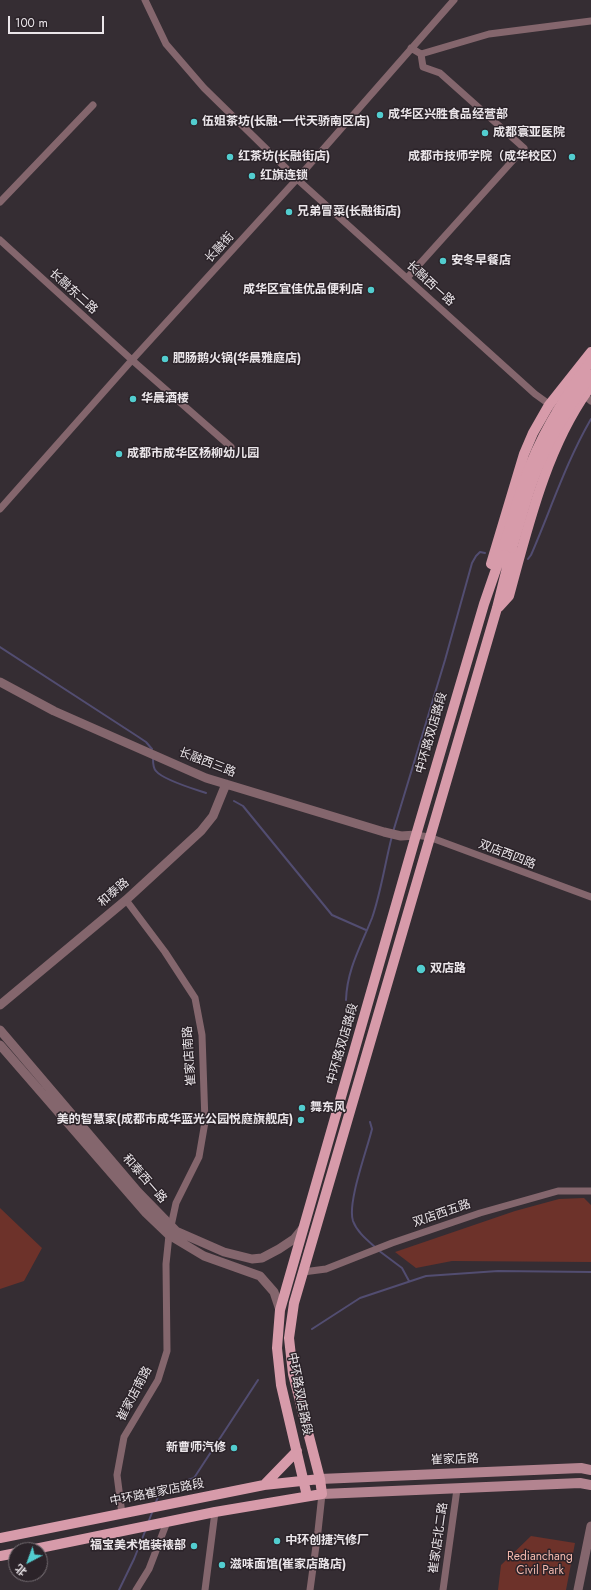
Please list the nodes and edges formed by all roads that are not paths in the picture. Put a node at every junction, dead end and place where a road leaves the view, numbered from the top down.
1 (145, 0) edge
2 (454, 0) edge
3 (591, 21) edge
4 (411, 48) junction
5 (420, 54) junction
6 (93, 105) dead end
7 (297, 179) junction
8 (0, 202) edge
9 (0, 240) edge
10 (407, 278) junction
11 (591, 352) edge
12 (132, 360) junction
13 (591, 361) edge
14 (591, 376) edge
15 (591, 386) edge
16 (588, 398) edge
17 (549, 405) junction
18 (571, 417) junction
19 (231, 446) dead end
20 (0, 509) edge
21 (508, 547) junction
22 (484, 604) junction
23 (497, 608) junction
24 (0, 682) edge
25 (226, 784) junction
26 (416, 835) junction
27 (429, 837) junction
28 (591, 897) edge
29 (126, 900) junction
30 (0, 1006) edge
31 (0, 1030) edge
32 (0, 1045) edge
33 (591, 1191) edge
34 (305, 1226) junction
35 (170, 1231) junction
36 (304, 1272) junction
37 (280, 1310) junction
38 (297, 1451) junction
39 (591, 1470) edge
40 (320, 1479) junction
41 (304, 1480) junction
42 (264, 1485) junction
43 (591, 1485) edge
44 (457, 1489) junction
45 (322, 1494) junction
46 (307, 1496) junction
47 (215, 1512) junction
48 (122, 1514) junction
49 (164, 1522) junction
50 (591, 1526) edge
51 (0, 1538) edge
52 (48, 1546) edge
53 (136, 1590) edge
54 (205, 1590) edge
55 (310, 1590) edge
56 (443, 1590) edge
57 (578, 1590) edge

1 - 7 street, 长融西一路
2 - 4 street, 长融街
3 - 5 street
4 - 5 street
4 - 7 street, 长融街
5 - 10 street
6 - 8 street
7 - 10 street, 长融西一路
7 - 12 street, 长融街
9 - 12 street, 长融东二路
10 - 17 street, 长融西一路
11 - 17 main road
12 - 19 street, 长融东二路
12 - 20 street, 长融街
13 - 21 main road, bridge
14 - 21 main road, bridge
15 - 16 main road
16 - 18 main road
17 - 18 street, 长融西一路
17 - 22 main road
18 - 23 main road
21 - 22 main road
21 - 23 main road, 中环路双店路段
22 - 26 main road, 中环路双店路段
23 - 27 main road, 中环路双店路段
24 - 25 street, 长融西三路
25 - 26 street, 长融西三路
25 - 29 street, 和泰路
26 - 27 street, 双店西四路
26 - 34 main road, 中环路双店路段
27 - 28 street, 双店西四路
27 - 36 main road, 中环路双店路段
29 - 30 street, 和泰路
29 - 35 street, 崔家店南路
31 - 35 street, 和泰西一路
32 - 35 street, 和泰西一路
33 - 36 street, 双店西五路
34 - 35 street, 和泰西一路
34 - 37 main road, 中环路双店路段
35 - 37 street, 和泰西一路
35 - 48 street, 崔家店南路
36 - 40 main road, 中环路双店路段
37 - 38 main road, 中环路双店路段
38 - 41 main road, 中环路双店路段
38 - 42 main road
39 - 40 main road, 崔家店路
40 - 41 main road, 中环路崔家店路段
40 - 45 main road, 中环路双店路段
41 - 42 main road, 中环路崔家店路段
41 - 46 main road, 中环路双店路段
42 - 48 main road, 中环路崔家店路段
43 - 44 main road
44 - 45 main road
44 - 56 street, 崔家店北二路
45 - 46 main road
45 - 55 street
46 - 47 main road
47 - 49 main road
47 - 54 street
48 - 51 main road, 中环路崔家店路段
49 - 52 main road
49 - 53 street
50 - 57 street

